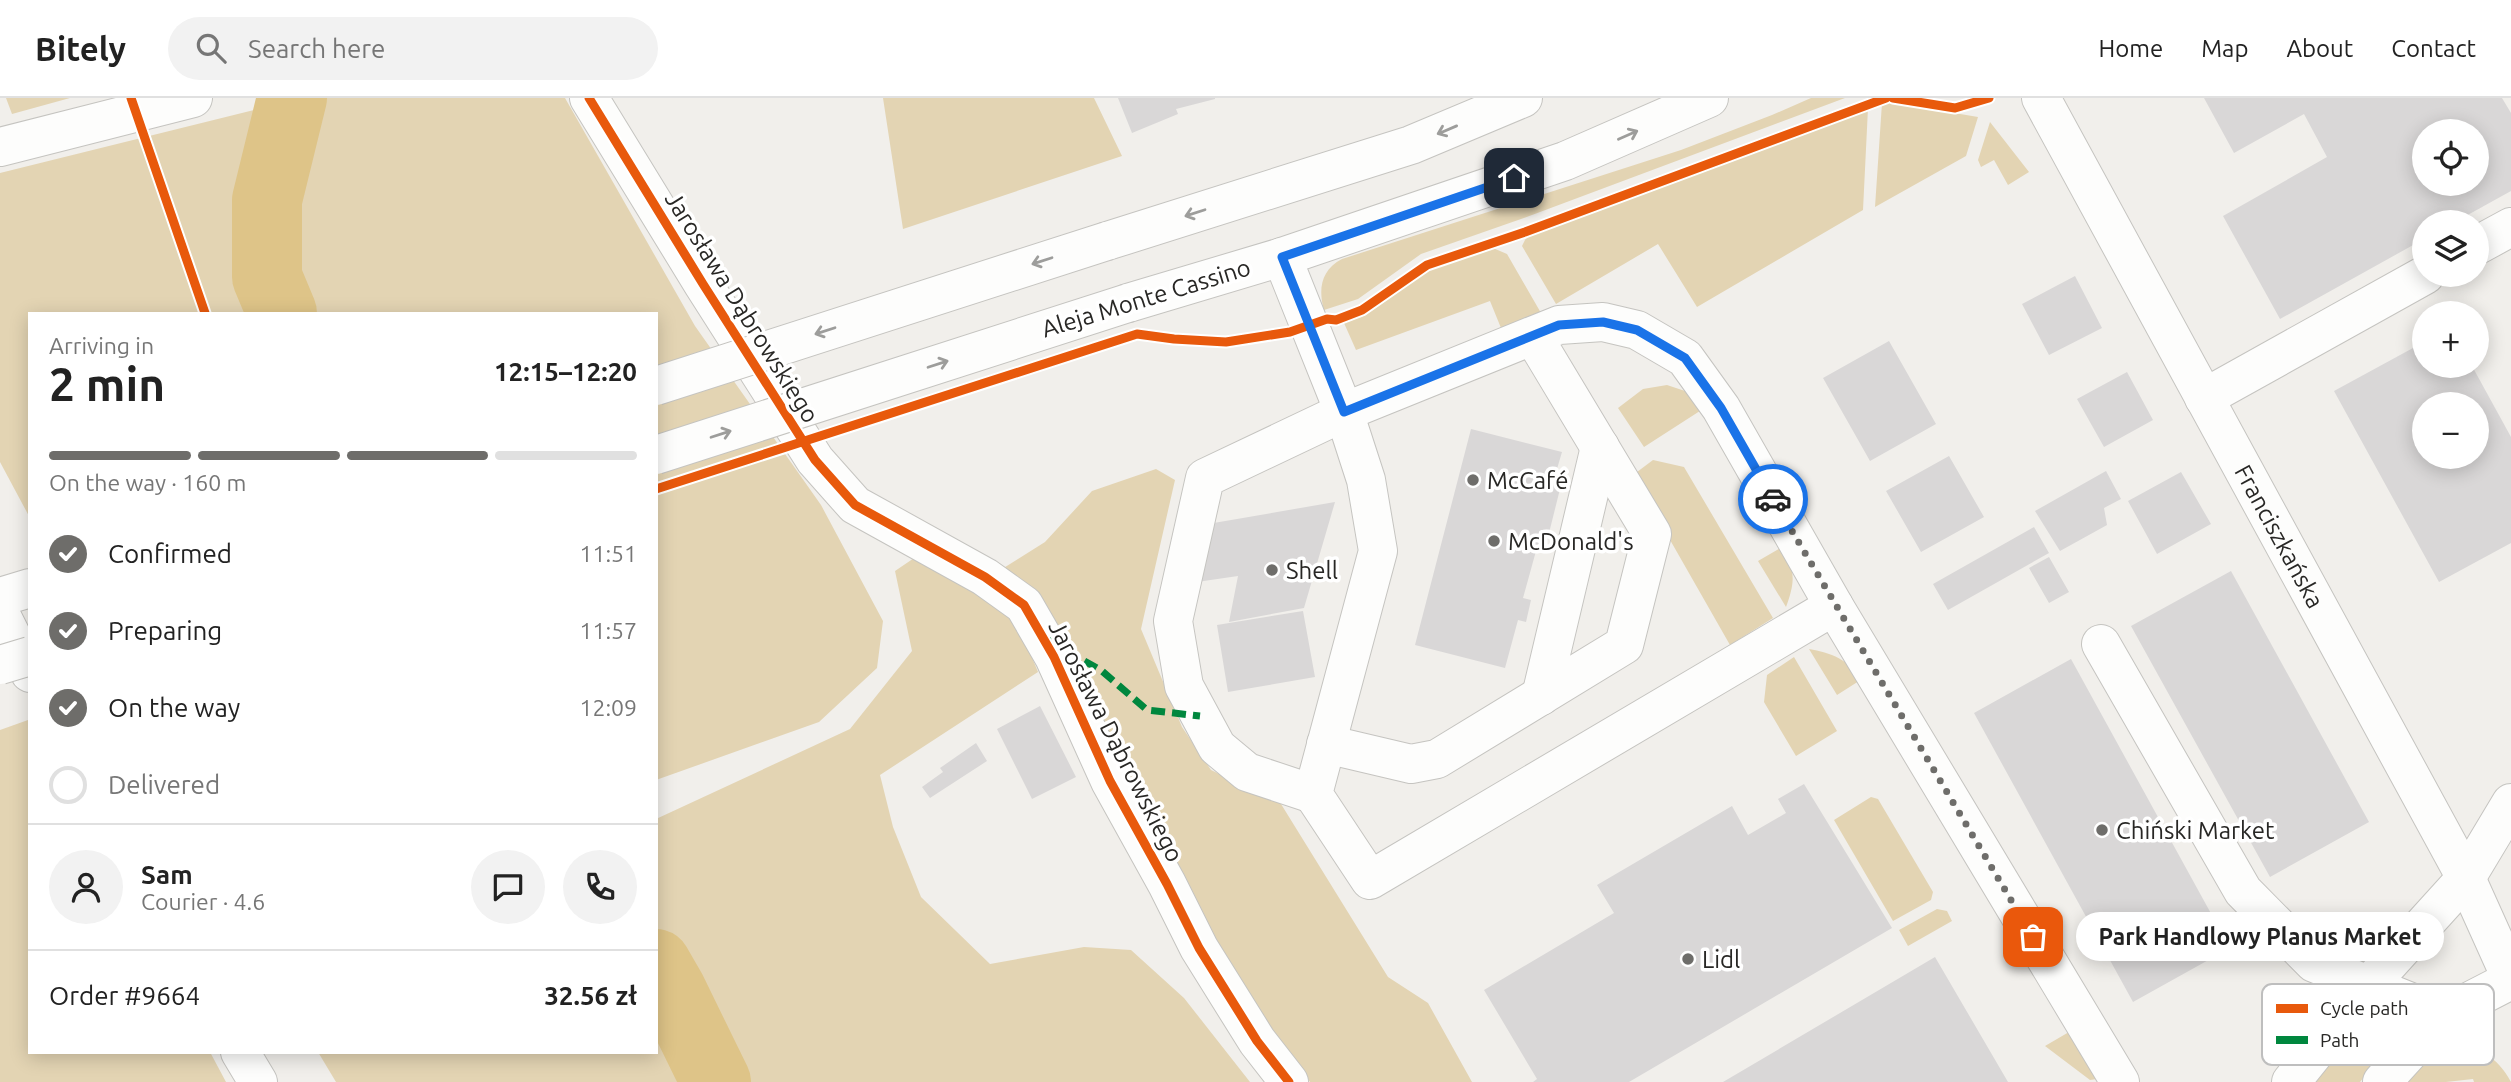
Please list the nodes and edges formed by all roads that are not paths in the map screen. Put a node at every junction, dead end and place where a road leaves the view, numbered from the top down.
1 (193, 98) edge
2 (589, 98) edge
3 (1709, 98) edge
4 (2041, 98) edge
5 (1514, 100) edge
6 (0, 147) edge
7 (2511, 227) edge
8 (2489, 239) edge
9 (1282, 257) junction
10 (2412, 282) edge
11 (1533, 336) junction
12 (658, 385) edge
13 (2204, 398) junction
14 (1344, 412) junction
15 (1600, 447) junction
16 (658, 454) edge
17 (28, 589) edge
18 (0, 597) edge
19 (1834, 606) junction
20 (0, 613) edge
21 (2101, 644) dead end
22 (28, 657) edge
23 (0, 666) edge
24 (28, 669) edge
25 (1541, 696) junction
26 (1326, 744) junction
27 (1313, 794) junction
28 (2511, 803) edge
29 (2466, 878) junction
30 (2511, 979) edge
31 (2366, 984) edge
32 (2370, 984) edge
33 (2494, 988) edge
34 (241, 1054) edge
35 (2305, 1065) edge
36 (2397, 1065) edge
37 (258, 1082) edge
38 (1289, 1082) edge
39 (2120, 1082) edge
40 (2291, 1082) edge
41 (2382, 1082) edge

1 - 6 street
2 - 38 street, Jarosława Dąbrowskiego
9 -> 3 street, Aleja Monte Cassino
4 - 13 street, Franciszkańska
5 -> 12 street, bridge
7 - 8 street
9 - 14 street
16 -> 9 street, Aleja Monte Cassino, bridge
10 - 13 street
11 - 14 street
11 - 15 street
11 - 19 street
13 - 29 street, Franciszkańska
14 - 26 street
14 - 27 street
15 - 25 street
15 - 25 street
17 - 18 street
19 - 27 street
19 - 39 street
20 - 24 street
21 - 31 street
22 - 23 street, bridge
25 - 26 street
26 - 27 street
28 - 29 street
29 - 30 street, Franciszkańska
29 - 32 street
30 - 33 street
34 - 37 street
35 - 40 street
36 - 41 street

